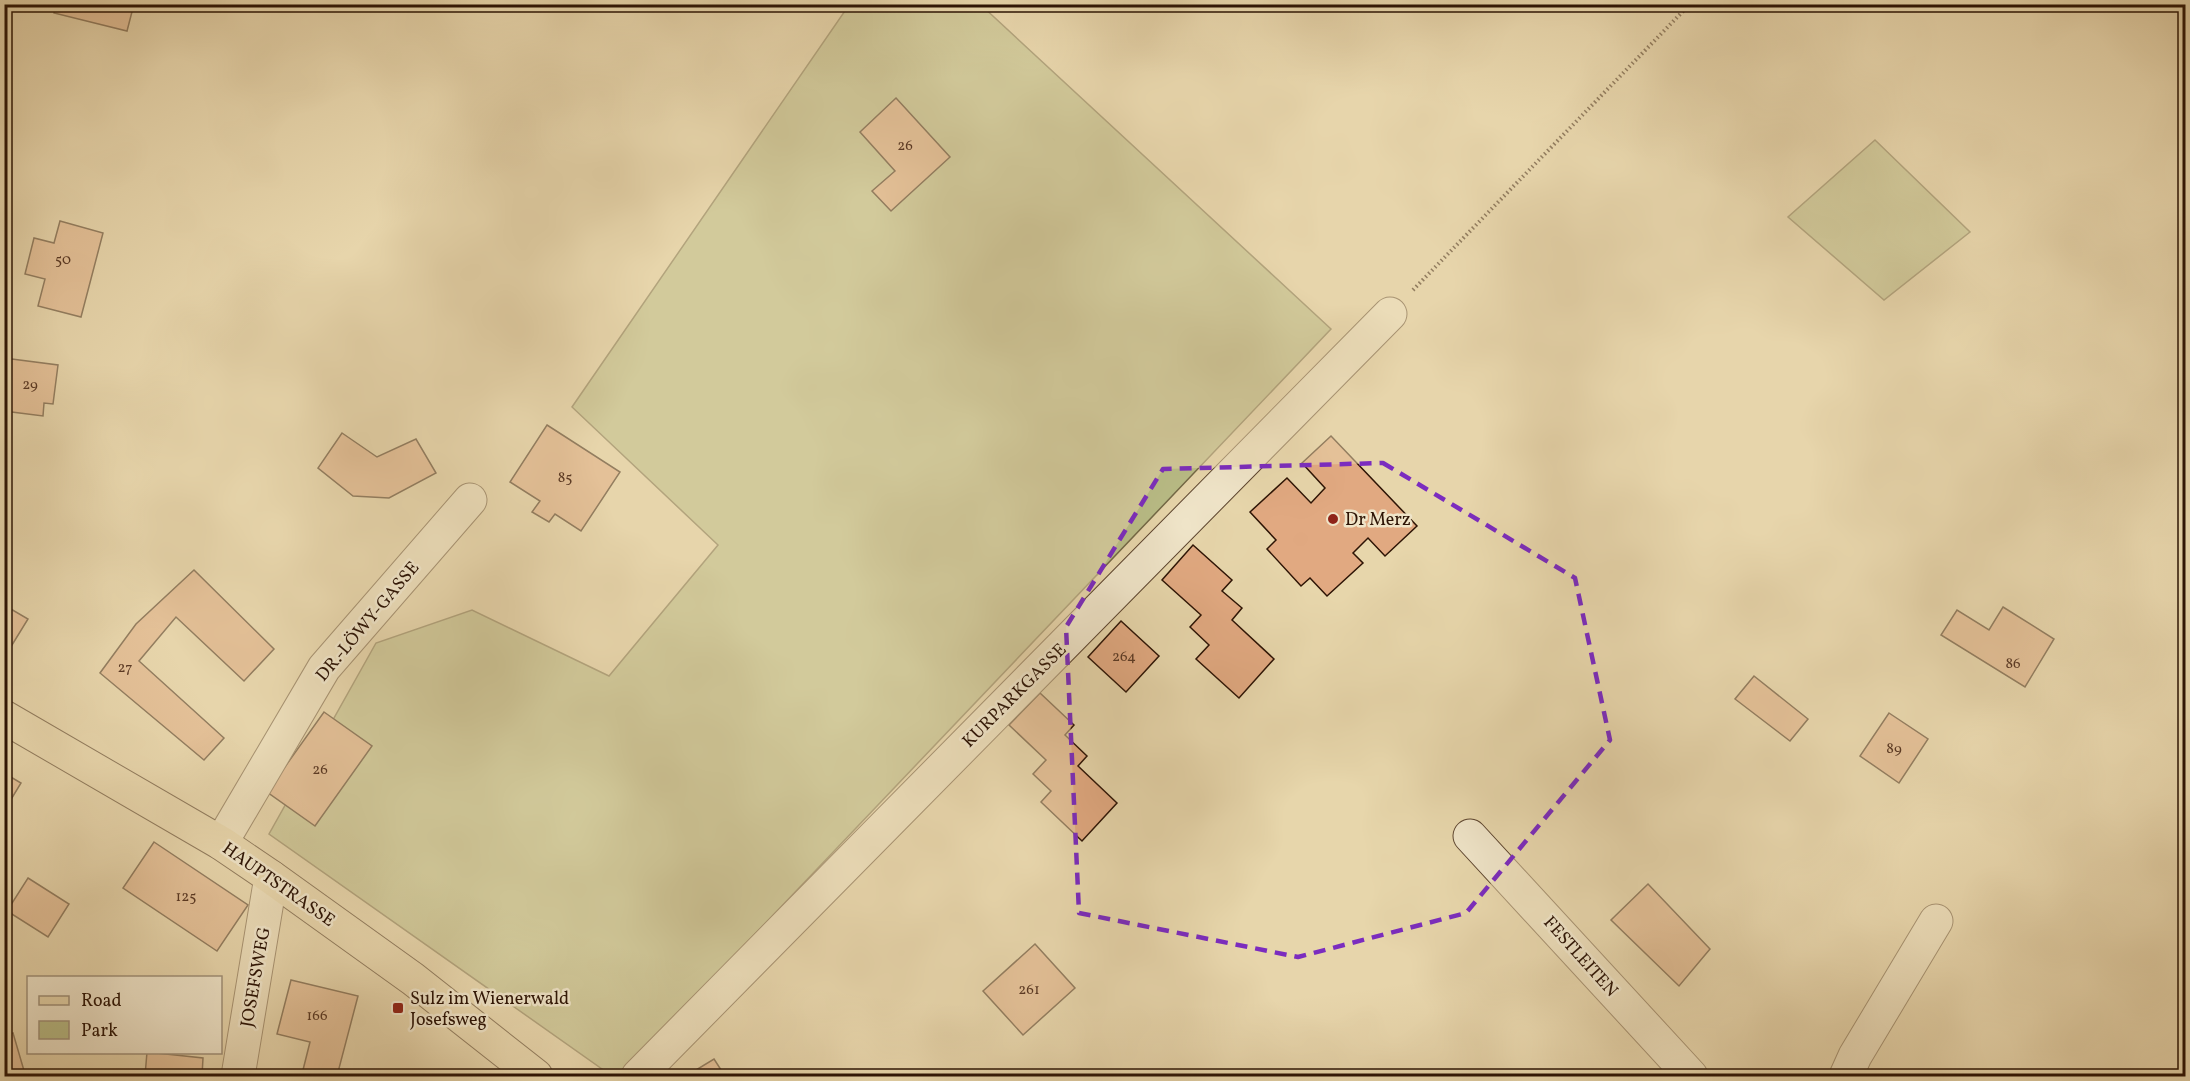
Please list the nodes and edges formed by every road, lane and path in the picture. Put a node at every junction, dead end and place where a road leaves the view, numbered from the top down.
1 (1690, 4) edge
2 (1390, 315) joint
3 (470, 500) dead end
4 (4, 717) edge
5 (1470, 836) dead end
6 (221, 843) junction
7 (272, 877) junction
8 (1936, 921) dead end
9 (238, 1077) edge
10 (536, 1077) edge
11 (638, 1077) edge
12 (1691, 1077) edge
13 (1846, 1077) edge

1 - 2 path
2 - 11 street, KURPARKGASSE
3 - 6 street, DR.-LÖWY-GASSE
4 - 6 main road, HAUPTSTRASSE
5 - 12 street, FESTLEITEN
6 - 7 main road, HAUPTSTRASSE
7 - 9 street, JOSEFSWEG
7 - 10 main road, HAUPTSTRASSE
8 - 13 street

